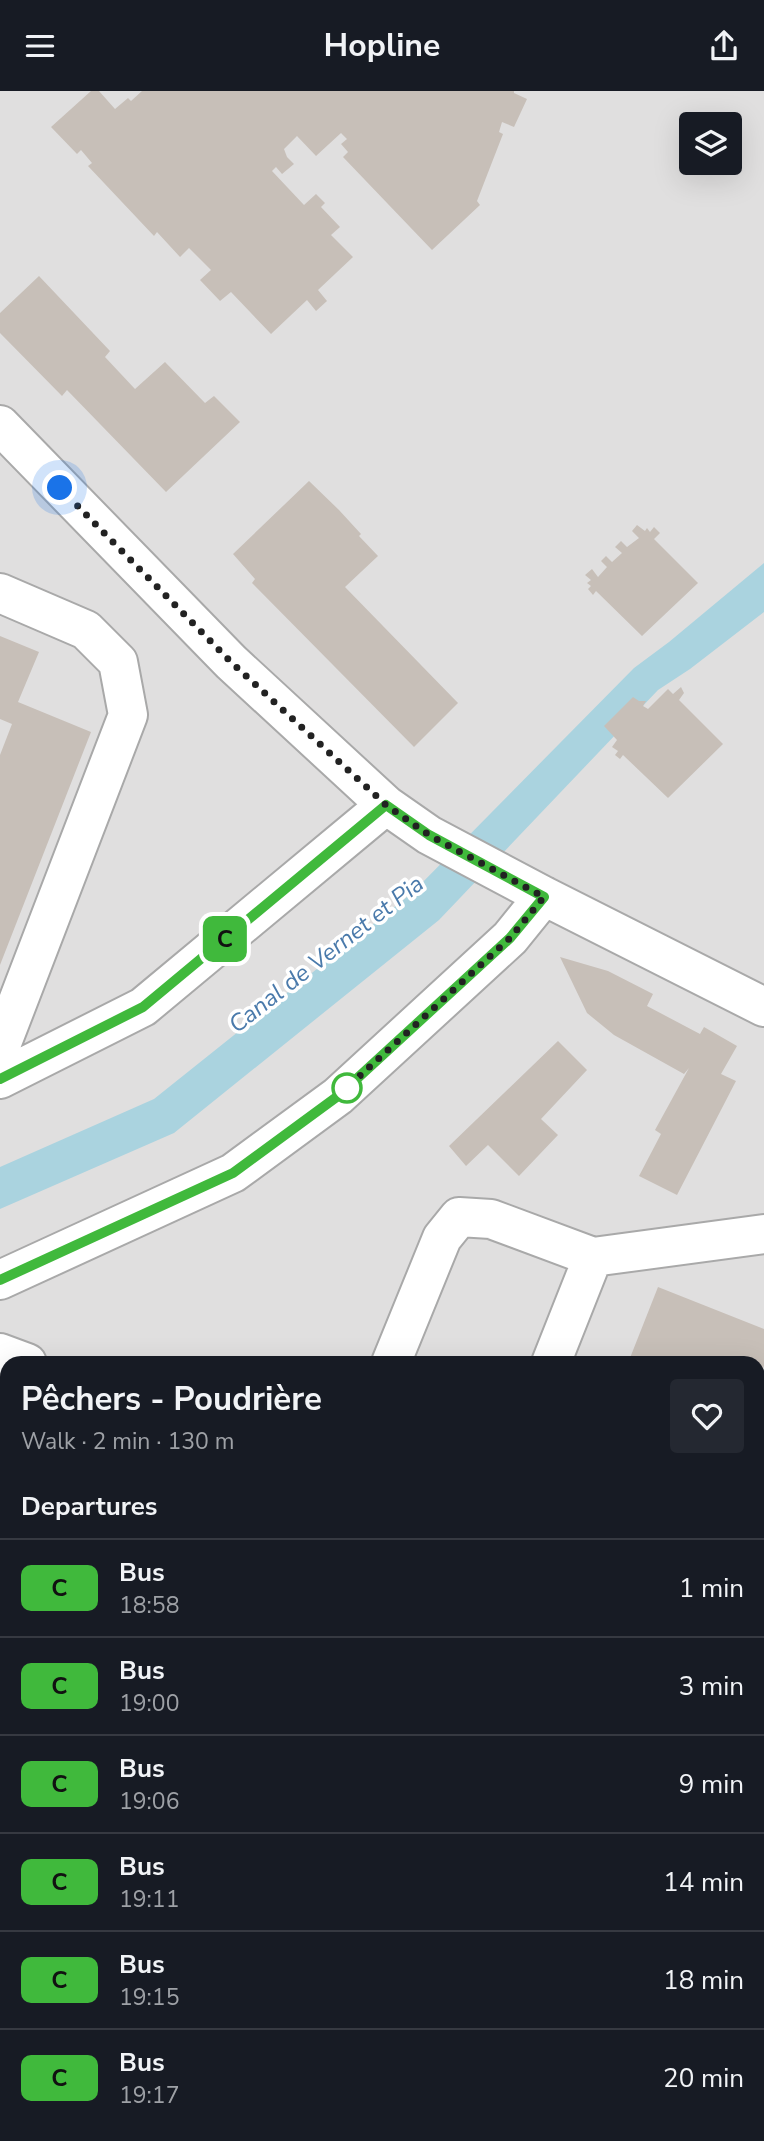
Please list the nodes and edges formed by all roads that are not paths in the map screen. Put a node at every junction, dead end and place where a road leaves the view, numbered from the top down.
1 (0, 425) edge
2 (0, 593) edge
3 (386, 805) junction
4 (544, 897) junction
5 (764, 1007) edge
6 (0, 1048) edge
7 (0, 1079) edge
8 (764, 1234) edge
9 (593, 1257) junction
10 (0, 1280) edge
11 (394, 1356) edge
12 (554, 1356) edge

1 - 3 street
2 - 6 street
3 - 4 street
3 - 7 street
4 - 5 street
4 - 10 street
8 - 9 street
9 - 11 street
9 - 12 street

